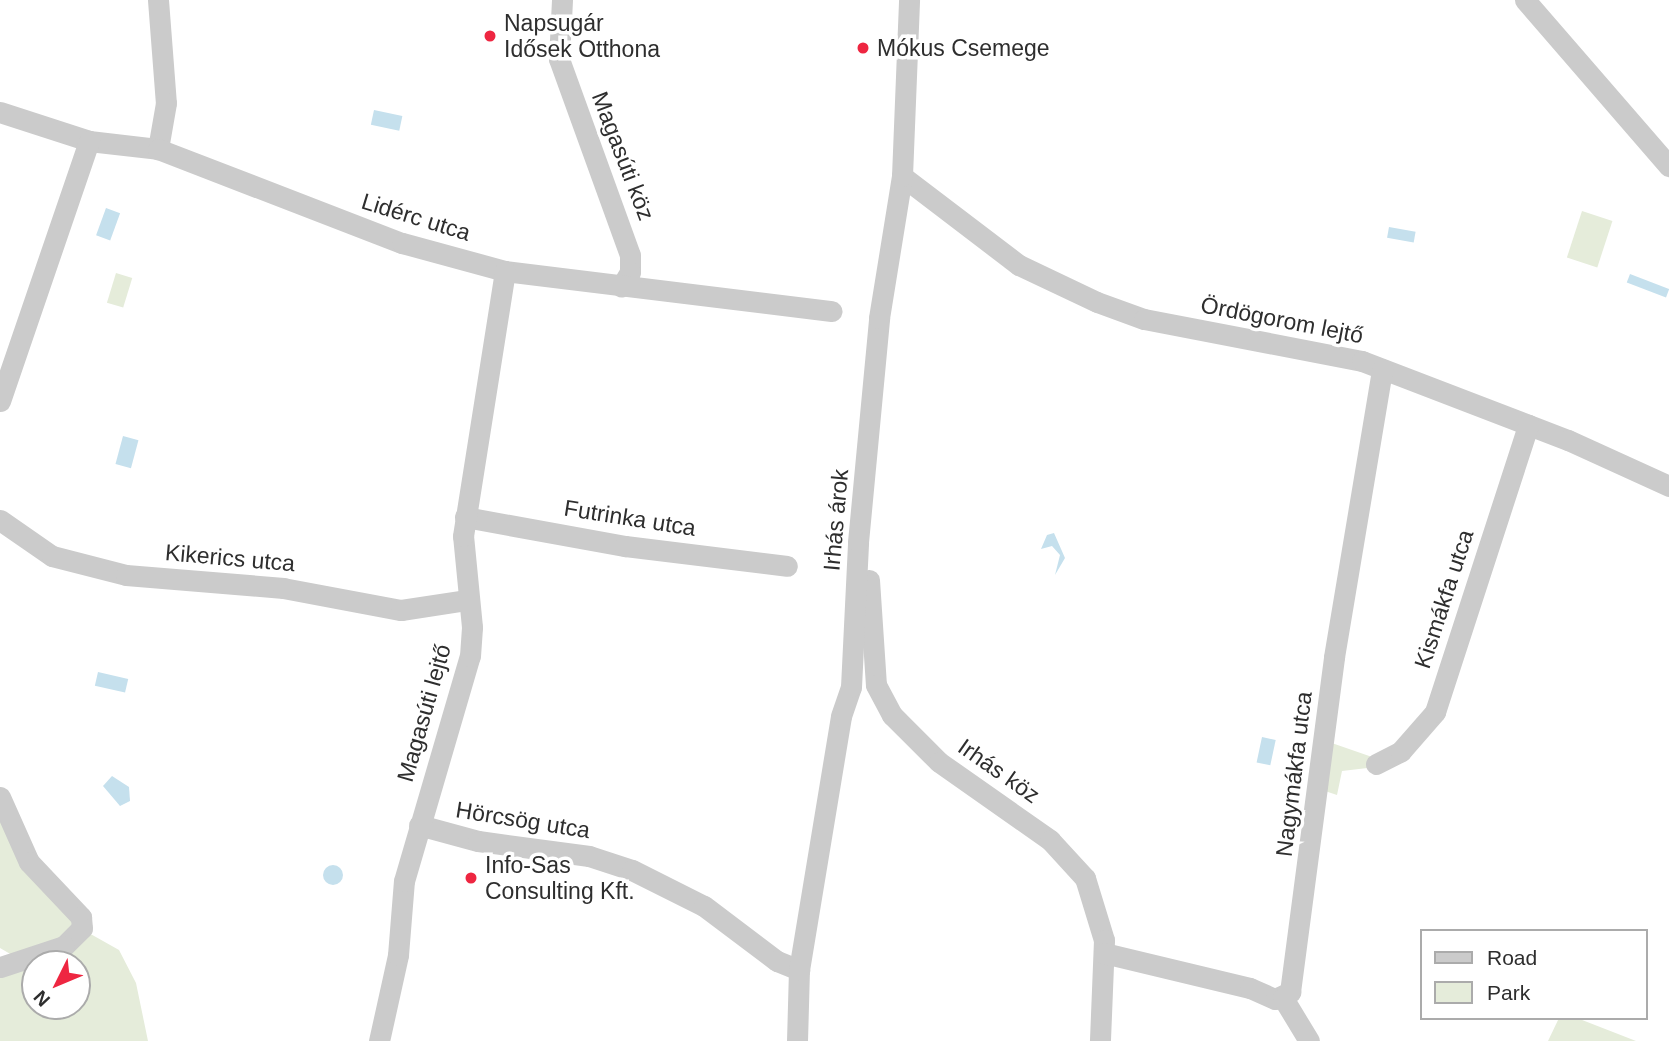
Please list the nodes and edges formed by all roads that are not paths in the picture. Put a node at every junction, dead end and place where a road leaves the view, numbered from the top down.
1 (158, 0) edge
2 (562, 0) edge
3 (909, 0) edge
4 (1525, 0) edge
5 (0, 112) edge
6 (89, 141) junction
7 (158, 149) junction
8 (1669, 166) edge
9 (902, 176) junction
10 (505, 271) junction
11 (621, 287) junction
12 (832, 311) dead end
13 (1382, 369) junction
14 (0, 401) edge
15 (1528, 425) junction
16 (1669, 486) edge
17 (465, 517) junction
18 (0, 520) edge
19 (858, 542) junction
20 (787, 566) dead end
21 (467, 600) junction
22 (1376, 764) dead end
23 (0, 797) edge
24 (419, 825) junction
25 (1104, 953) junction
26 (0, 967) edge
27 (799, 971) junction
28 (1283, 998) junction
29 (379, 1041) edge
30 (797, 1041) edge
31 (1100, 1041) edge
32 (1310, 1041) edge

1 - 7 street
2 - 11 street, Magasúti köz
3 - 9 street, Irhás árok
4 - 8 street
5 - 6 street, Lidérc utca
6 - 7 street, Lidérc utca
6 - 14 street
7 - 10 street, Lidérc utca
9 - 13 street, Ördögorom lejtő
9 - 19 street, Irhás árok
10 - 11 street, Lidérc utca
10 - 17 street, Magasúti lejtő
11 - 12 street, Lidérc utca
13 - 15 street, Ördögorom lejtő
13 - 28 street, Nagymákfa utca
15 - 16 street, Ördögorom lejtő
15 - 22 street, Kismákfa utca
17 - 20 street, Futrinka utca
17 - 21 street, Magasúti lejtő
18 - 21 street, Kikerics utca
19 - 25 street, Irhás köz
19 - 27 street, Irhás árok
21 - 24 street, Magasúti lejtő
23 - 26 street
24 - 27 street, Hörcsög utca
24 - 29 street, Magasúti lejtő
25 - 28 street
25 - 31 street, Irhás köz
27 - 30 street, Irhás árok
28 - 32 street

